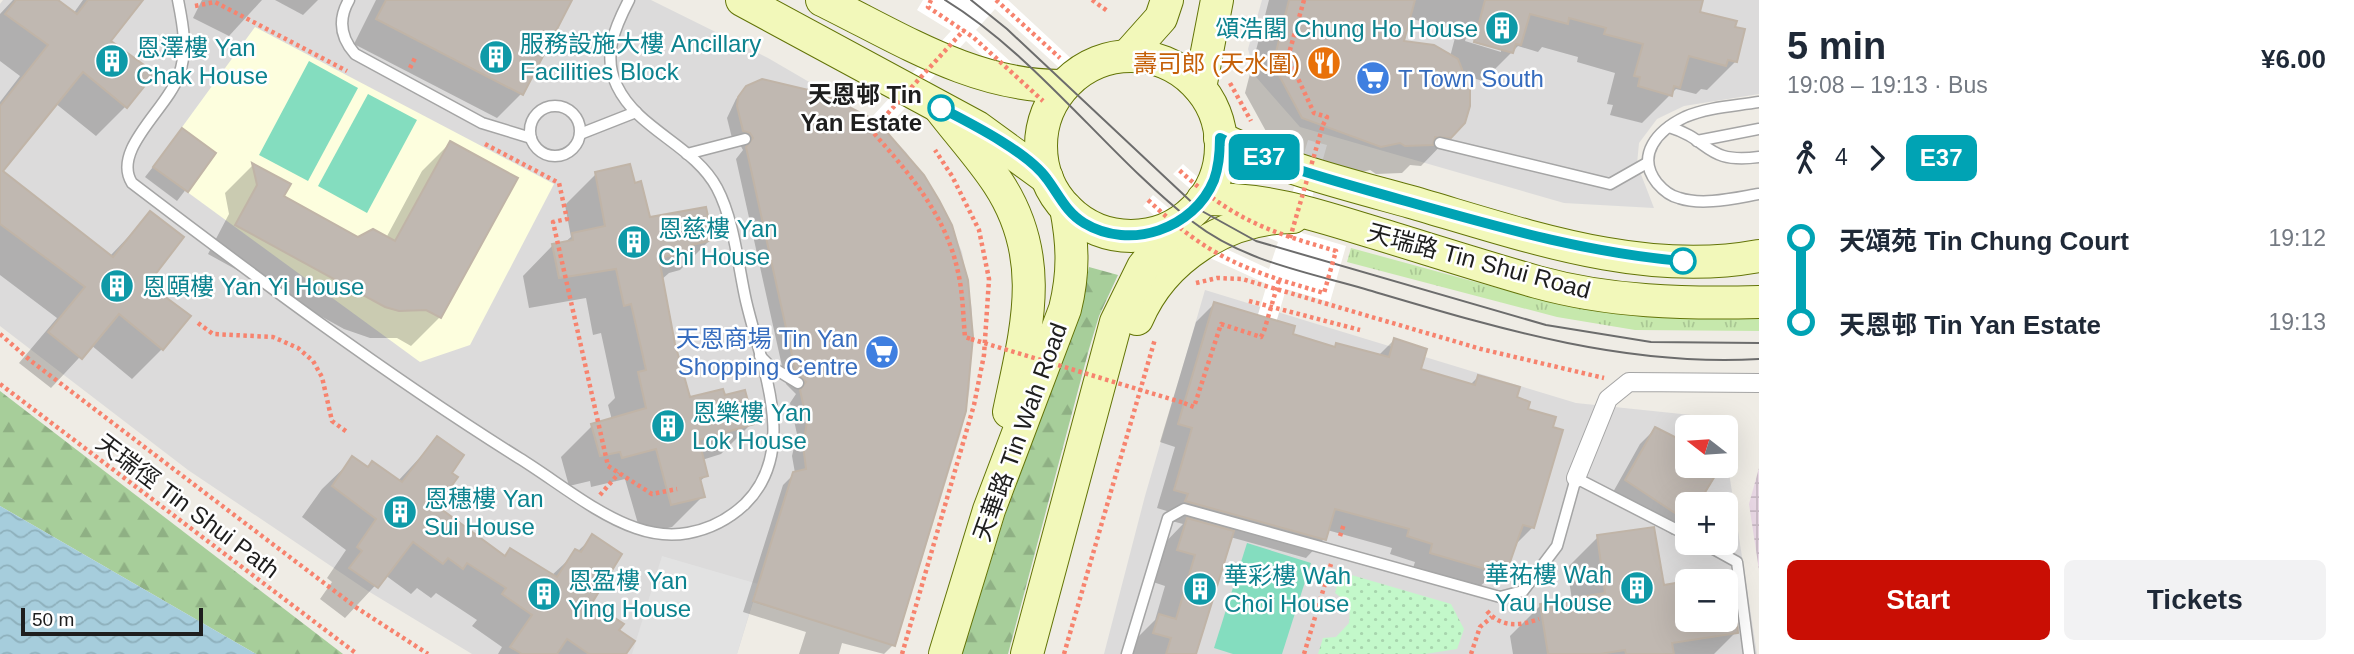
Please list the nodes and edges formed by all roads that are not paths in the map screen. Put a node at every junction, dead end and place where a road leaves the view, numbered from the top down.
1 (349, 0) edge
2 (629, 0) edge
3 (742, 0) edge
4 (822, 0) edge
5 (1167, 0) edge
6 (1217, 0) edge
7 (179, 5) edge
8 (1128, 55) junction
9 (1056, 83) junction
10 (1214, 83) junction
11 (1759, 102) edge
12 (939, 107) junction
13 (636, 112) junction
14 (1669, 127) junction
15 (1759, 129) edge
16 (580, 134) junction
17 (531, 138) junction
18 (1220, 138) junction
19 (745, 139) dead end
20 (1697, 141) junction
21 (1440, 143) dead end
22 (687, 154) junction
23 (1759, 157) edge
24 (1647, 163) junction
25 (1046, 178) junction
26 (1759, 194) edge
27 (1203, 199) junction
28 (1066, 208) junction
29 (1332, 220) junction
30 (1178, 223) junction
31 (1754, 258) edge
32 (1759, 302) edge
33 (758, 354) junction
34 (798, 383) dead end
35 (1759, 383) edge
36 (1576, 478) junction
37 (989, 510) junction
38 (1059, 529) junction
39 (1675, 529) edge
40 (1724, 555) edge
41 (945, 654) edge
42 (1027, 654) edge
43 (1127, 654) edge
44 (1749, 654) edge

1 - 17 lane
2 - 13 lane
3 - 12 main road
4 - 9 main road
5 - 8 main road
6 - 10 main road
7 - 33 lane
8 - 9 main road
8 - 10 main road
9 - 25 main road
10 - 18 main road
11 - 14 lane
12 - 25 main road
12 - 37 main road
13 - 16 lane
13 - 22 lane
14 - 20 lane
14 - 24 lane
15 - 20 lane
16 - 17 lane
16 - 17 lane
18 - 27 main road
18 - 31 main road, 天瑞路 Tin Shui Road
19 - 22 lane
20 - 23 lane
21 - 24 lane
22 - 33 lane
24 - 26 lane
25 - 28 main road
27 - 29 main road, 天瑞路 Tin Shui Road
27 - 30 main road
28 - 30 main road
28 - 37 main road, 天華路 Tin Wah Road
29 - 32 main road, 天瑞路 Tin Shui Road
29 - 38 main road
30 - 38 main road
33 - 34 lane
35 - 36 street
36 - 39 lane
36 - 43 lane
37 - 41 main road, 天華路 Tin Wah Road
38 - 42 main road
40 - 44 lane

